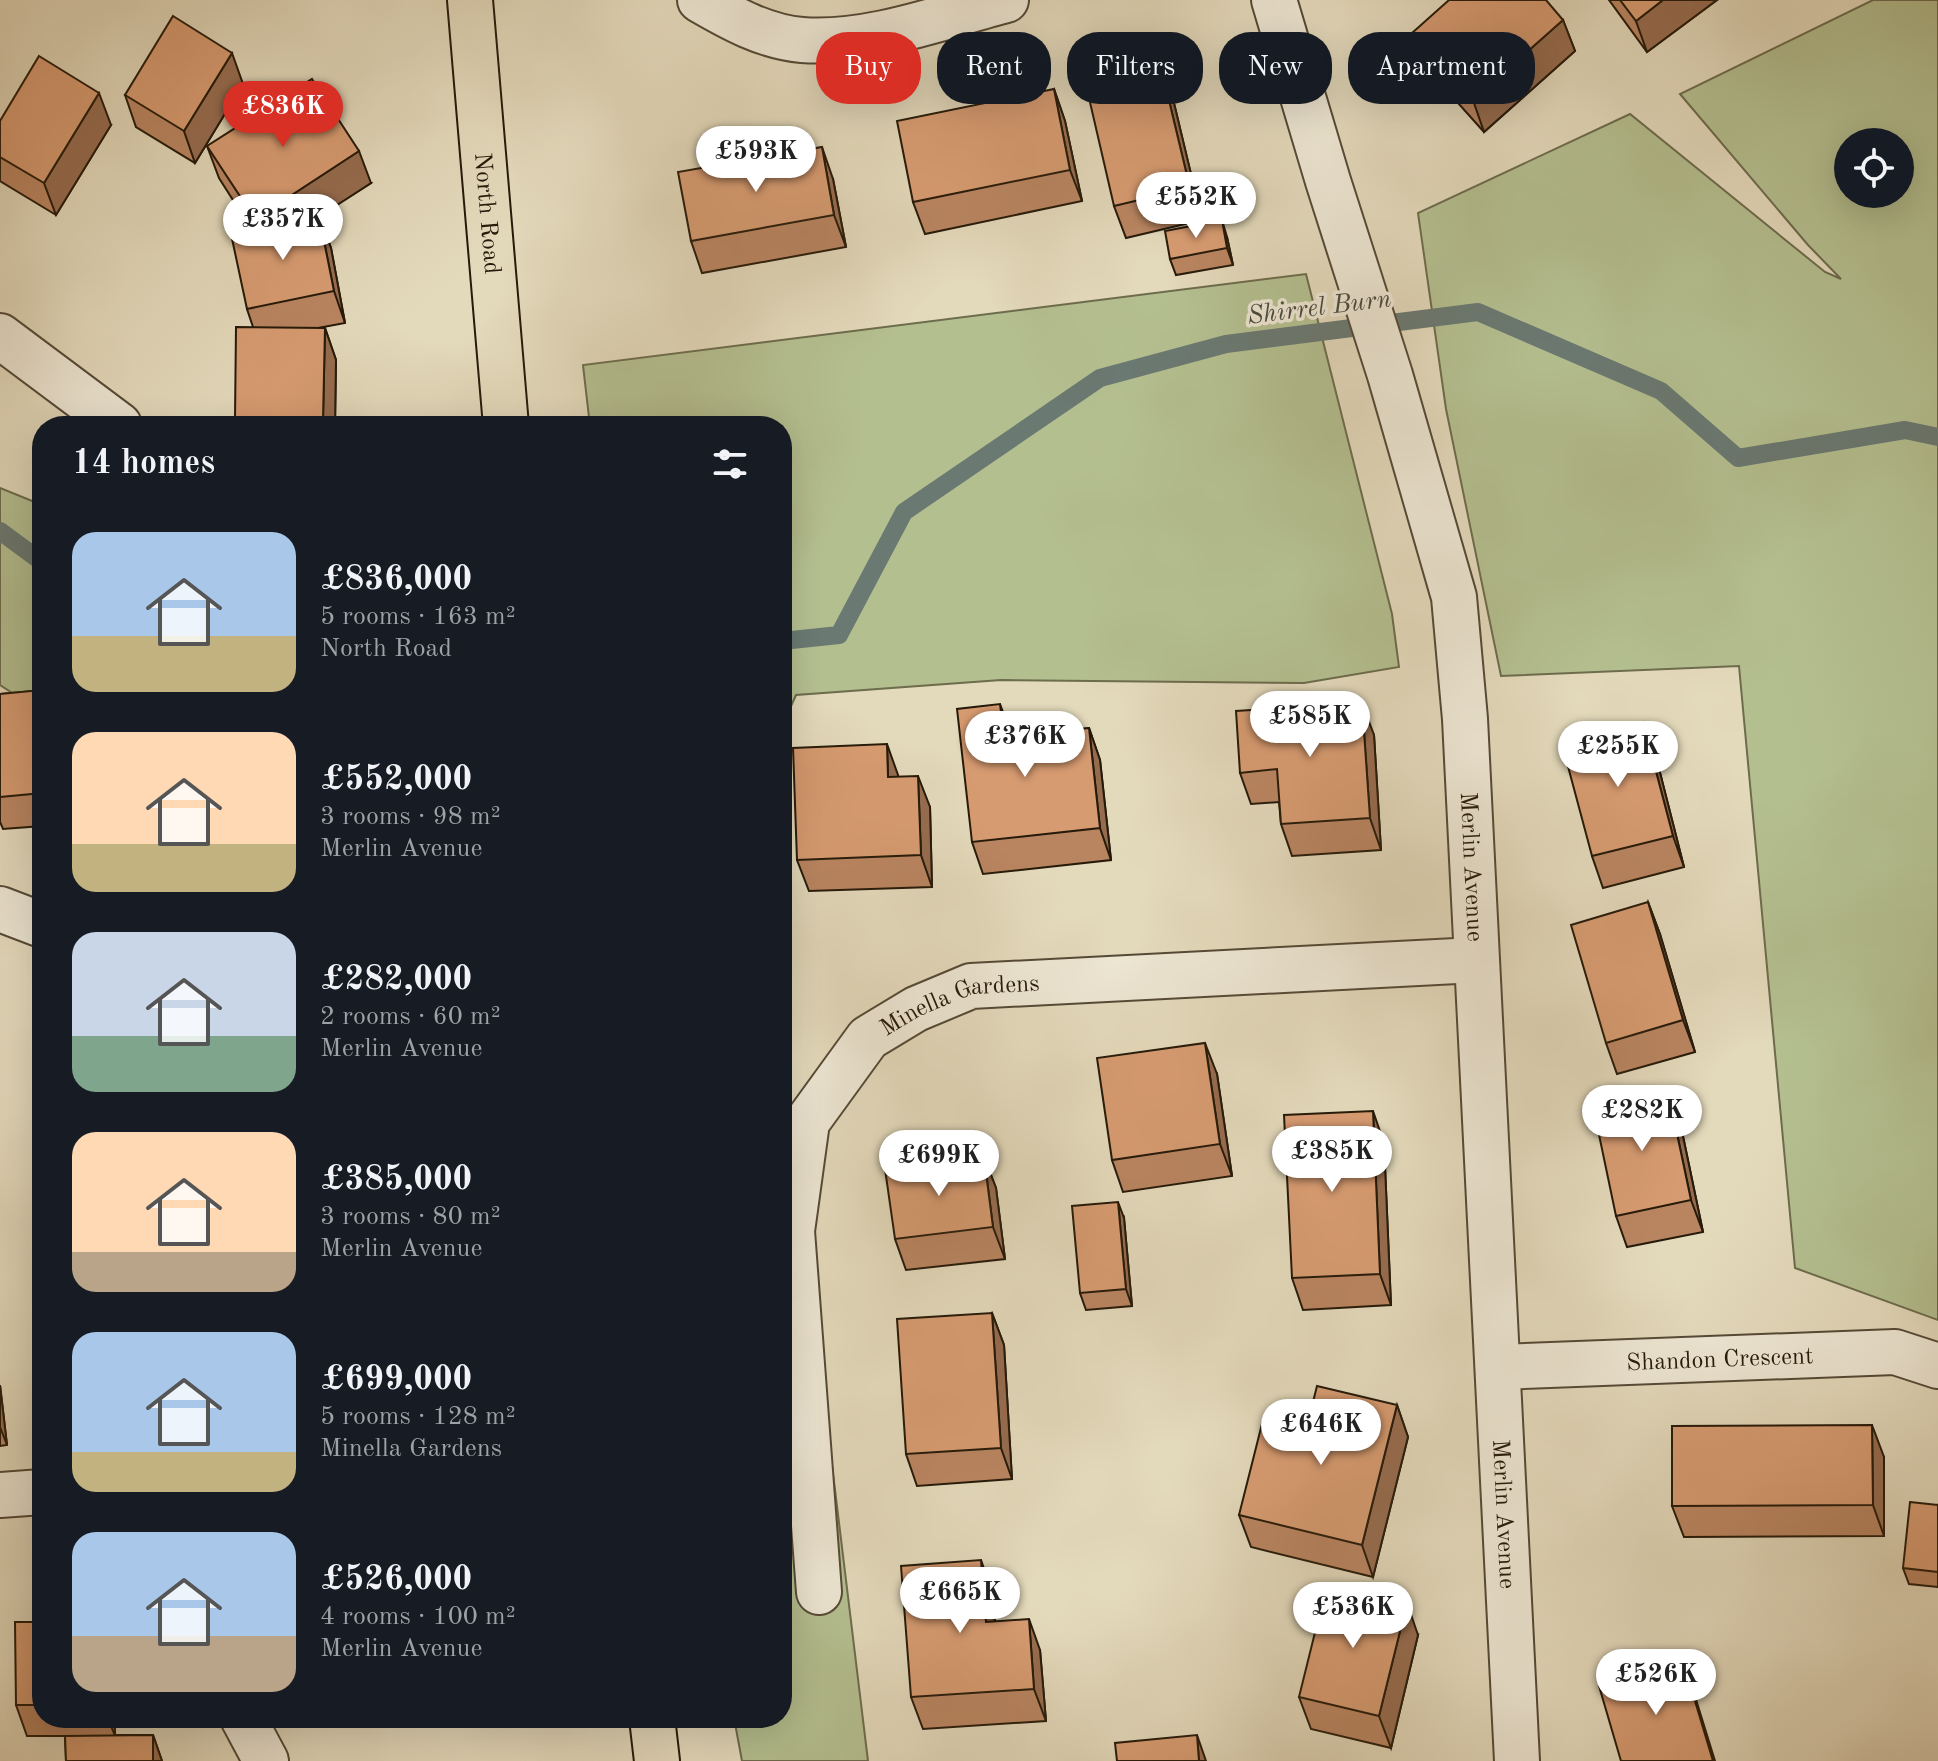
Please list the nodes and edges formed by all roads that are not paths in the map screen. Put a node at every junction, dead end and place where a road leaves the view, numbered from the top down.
1 (470, 0) edge
2 (700, 0) edge
3 (1006, 0) edge
4 (1274, 0) edge
5 (0, 336) edge
6 (107, 416) edge
7 (505, 416) edge
8 (0, 909) edge
9 (32, 921) edge
10 (1476, 960) junction
11 (1938, 1366) edge
12 (1498, 1367) junction
13 (32, 1493) edge
14 (0, 1495) edge
15 (798, 1533) edge
16 (819, 1592) dead end
17 (248, 1728) edge
18 (653, 1728) edge
19 (266, 1761) edge
20 (657, 1761) edge
21 (1517, 1761) edge

1 - 7 main road, North Road
2 - 3 street
4 - 10 street, Merlin Avenue
5 - 6 street
8 - 9 street
10 - 12 street, Merlin Avenue
10 - 15 street, Minella Gardens
11 - 12 street, Shandon Crescent
12 - 21 street, Merlin Avenue
13 - 14 street
15 - 16 street, Minella Gardens
17 - 19 street
18 - 20 main road

